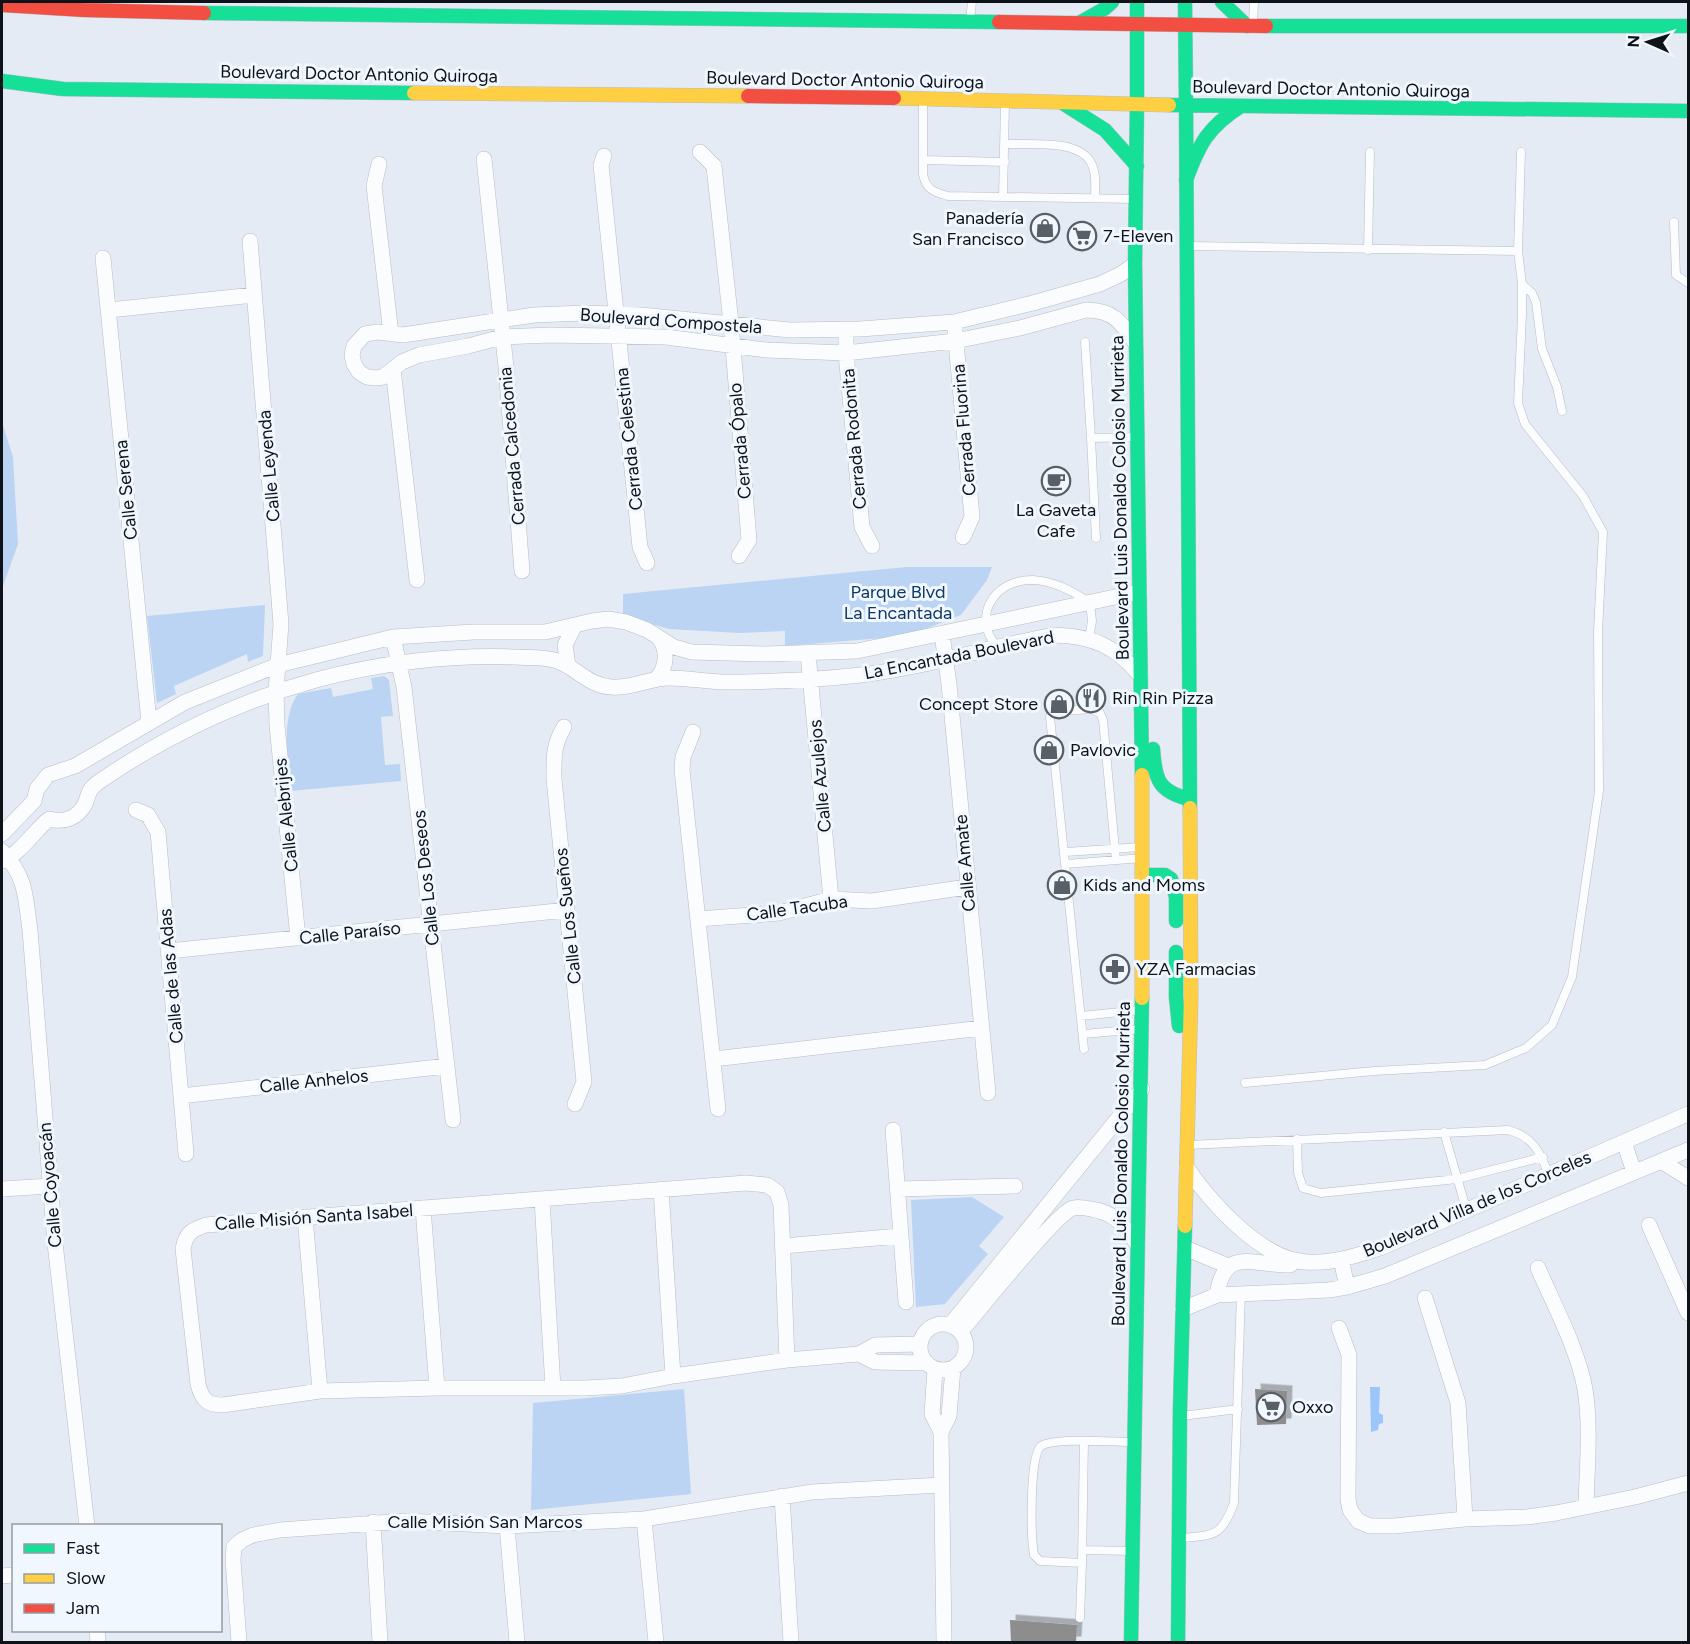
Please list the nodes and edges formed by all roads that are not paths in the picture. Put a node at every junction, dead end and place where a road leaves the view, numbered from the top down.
1 (972, 2) edge
2 (1112, 2) edge
3 (1137, 2) edge
4 (1185, 2) edge
5 (1222, 2) edge
6 (1254, 2) edge
7 (2, 5) edge
8 (223, 8) edge
9 (969, 22) junction
10 (1079, 23) junction
11 (1138, 24) junction
12 (1185, 26) junction
13 (1250, 26) junction
14 (1689, 26) edge
15 (2, 81) edge
16 (923, 98) junction
17 (1005, 100) junction
18 (1059, 102) junction
19 (1137, 104) junction
20 (1186, 105) junction
21 (1241, 106) junction
22 (1689, 111) edge
23 (1005, 144) junction
24 (700, 152) dead end
25 (1370, 152) dead end
26 (1521, 152) dead end
27 (604, 156) dead end
28 (484, 159) dead end
29 (922, 160) junction
30 (1005, 162) junction
31 (379, 164) dead end
32 (1137, 166) junction
33 (1186, 180) junction
34 (1004, 197) junction
35 (1095, 198) junction
36 (1136, 199) junction
37 (1674, 222) dead end
38 (250, 241) dead end
39 (1187, 246) junction
40 (1368, 250) junction
41 (1518, 251) junction
42 (103, 258) dead end
43 (1135, 264) junction
44 (1522, 284) junction
45 (1689, 284) edge
46 (254, 295) junction
47 (1034, 303) junction
48 (109, 310) junction
49 (615, 314) junction
50 (499, 321) junction
51 (954, 322) junction
52 (1037, 322) junction
53 (731, 323) junction
54 (846, 330) junction
55 (390, 334) junction
56 (502, 337) junction
57 (619, 337) junction
58 (955, 341) junction
59 (1085, 342) dead end
60 (1136, 344) junction
61 (732, 345) junction
62 (846, 353) junction
63 (393, 369) junction
64 (1562, 411) dead end
65 (1137, 437) junction
66 (1091, 438) junction
67 (963, 537) dead end
68 (1096, 538) dead end
69 (872, 546) dead end
70 (739, 556) dead end
71 (647, 562) dead end
72 (522, 572) dead end
73 (417, 580) dead end
74 (1139, 592) junction
75 (1090, 603) junction
76 (987, 624) junction
77 (574, 627) junction
78 (942, 634) junction
79 (393, 637) junction
80 (659, 638) junction
81 (1089, 639) junction
82 (997, 647) junction
83 (808, 654) junction
84 (946, 659) junction
85 (399, 664) junction
86 (278, 665) junction
87 (568, 666) junction
88 (1140, 675) junction
89 (657, 678) junction
90 (811, 680) junction
91 (276, 691) junction
92 (1141, 703) junction
93 (149, 722) junction
94 (564, 727) dead end
95 (693, 732) dead end
96 (120, 738) junction
97 (134, 760) junction
98 (1190, 799) junction
99 (34, 801) junction
100 (136, 810) dead end
101 (49, 819) junction
102 (2, 834) edge
103 (1115, 849) junction
104 (1065, 852) junction
105 (1143, 853) junction
106 (4, 856) edge
107 (1116, 860) junction
108 (1066, 864) junction
109 (1143, 875) junction
110 (967, 886) junction
111 (831, 899) junction
112 (567, 910) junction
113 (698, 920) junction
114 (431, 924) junction
115 (298, 938) junction
116 (169, 951) junction
117 (1141, 1010) junction
118 (1081, 1016) junction
119 (982, 1028) junction
120 (1141, 1029) junction
121 (1083, 1034) junction
122 (1084, 1049) dead end
123 (714, 1059) junction
124 (447, 1066) junction
125 (1190, 1077) junction
126 (1245, 1083) dead end
127 (1142, 1089) junction
128 (988, 1093) dead end
129 (181, 1096) junction
130 (575, 1104) dead end
131 (718, 1109) dead end
132 (1689, 1114) edge
133 (453, 1120) dead end
134 (893, 1130) dead end
135 (1444, 1132) junction
136 (1297, 1139) junction
137 (1624, 1142) junction
138 (1188, 1145) junction
139 (1689, 1150) edge
140 (186, 1154) dead end
141 (1543, 1157) junction
142 (1661, 1161) junction
143 (1187, 1168) junction
144 (1634, 1172) junction
145 (1548, 1174) junction
146 (1689, 1178) edge
147 (1457, 1179) junction
148 (50, 1186) junction
149 (1015, 1186) dead end
150 (2, 1189) edge
151 (661, 1189) junction
152 (898, 1189) junction
153 (543, 1199) junction
154 (423, 1208) junction
155 (1467, 1212) junction
156 (304, 1217) junction
157 (1649, 1226) dead end
158 (900, 1236) junction
159 (1137, 1244) junction
160 (783, 1246) junction
161 (1185, 1248) junction
162 (1341, 1259) junction
163 (1296, 1260) junction
164 (1228, 1266) junction
165 (1538, 1268) dead end
166 (1347, 1287) junction
167 (1241, 1293) junction
168 (1217, 1295) junction
169 (1425, 1298) dead end
170 (906, 1302) dead end
171 (1183, 1309) junction
172 (1689, 1313) edge
173 (956, 1328) junction
174 (1339, 1328) dead end
175 (920, 1344) junction
176 (859, 1354) junction
177 (787, 1360) junction
178 (931, 1366) junction
179 (953, 1368) junction
180 (673, 1376) junction
181 (437, 1388) junction
182 (553, 1388) junction
183 (320, 1391) junction
184 (1238, 1409) junction
185 (1180, 1416) junction
186 (941, 1432) junction
187 (1084, 1442) junction
188 (1134, 1442) junction
189 (1688, 1484) edge
190 (942, 1485) junction
191 (782, 1496) junction
192 (1586, 1506) junction
193 (1465, 1518) junction
194 (644, 1519) junction
195 (373, 1522) junction
196 (87, 1524) edge
197 (507, 1526) junction
198 (1179, 1539) junction
199 (1083, 1550) junction
200 (1133, 1551) junction
201 (1082, 1563) junction
202 (1080, 1618) dead end
203 (239, 1642) edge
204 (380, 1642) edge
205 (516, 1642) edge
206 (656, 1642) edge
207 (791, 1642) edge
208 (944, 1642) edge
209 (1131, 1642) edge
210 (1178, 1642) edge

1 - 9 lane
2 - 10 main road
3 - 11 main road, Boulevard Luis Donaldo Colosio Murrieta
4 - 12 main road
5 - 13 main road
6 - 13 lane
7 - 8 main road
8 - 9 main road
9 - 10 main road
10 - 11 main road
11 - 12 main road
11 - 19 main road, Boulevard Luis Donaldo Colosio Murrieta
12 - 13 main road
12 - 20 main road
13 - 14 main road
15 - 16 main road, Boulevard Doctor Antonio Quiroga
16 - 17 main road, Boulevard Doctor Antonio Quiroga
16 - 29 lane
17 - 18 main road, Boulevard Doctor Antonio Quiroga
17 - 23 lane
18 - 19 main road, Boulevard Doctor Antonio Quiroga
18 - 32 main road
19 - 20 main road, Boulevard Doctor Antonio Quiroga
19 - 32 main road, Boulevard Luis Donaldo Colosio Murrieta
20 - 21 main road, Boulevard Doctor Antonio Quiroga
20 - 33 main road
21 - 22 main road, Boulevard Doctor Antonio Quiroga
21 - 33 main road
23 - 30 lane
23 - 35 lane
24 - 53 street, Cerrada Ópalo
25 - 40 lane
26 - 41 lane
27 - 49 street, Cerrada Celestina
28 - 50 street, Cerrada Calcedonia
29 - 30 lane
29 - 34 lane
30 - 34 lane
31 - 55 street
32 - 36 main road, Boulevard Luis Donaldo Colosio Murrieta
33 - 39 main road
34 - 35 lane
35 - 36 lane
36 - 43 main road, Boulevard Luis Donaldo Colosio Murrieta
37 - 45 lane
38 - 46 street, Calle Leyenda
39 - 40 lane
39 - 98 main road
40 - 41 lane
41 - 44 lane
42 - 48 street, Calle Serena
43 - 47 street, Boulevard Compostela
43 - 60 main road, Boulevard Luis Donaldo Colosio Murrieta
44 - 64 lane
44 - 126 lane
46 - 48 street
46 - 86 street, Calle Leyenda
47 - 51 street, Boulevard Compostela
47 - 52 street
48 - 93 street, Calle Serena
49 - 50 street, Boulevard Compostela
49 - 53 street, Boulevard Compostela
49 - 57 street, Cerrada Celestina
50 - 55 street, Boulevard Compostela
50 - 56 street, Cerrada Calcedonia
51 - 54 street, Boulevard Compostela
51 - 58 street, Cerrada Fluorina
52 - 58 street, Boulevard Compostela
52 - 60 street, Boulevard Compostela
53 - 54 street, Boulevard Compostela
53 - 61 street, Cerrada Ópalo
54 - 62 street, Cerrada Rodonita
55 - 63 street, Boulevard Compostela
56 - 57 street, Boulevard Compostela
56 - 63 street, Boulevard Compostela
56 - 72 street, Cerrada Calcedonia
57 - 61 street, Boulevard Compostela
57 - 71 street, Cerrada Celestina
58 - 62 street, Boulevard Compostela
58 - 67 street, Cerrada Fluorina
59 - 66 lane
60 - 65 main road, Boulevard Luis Donaldo Colosio Murrieta
61 - 62 street, Boulevard Compostela
61 - 70 street, Cerrada Ópalo
62 - 69 street, Cerrada Rodonita
63 - 73 street
65 - 66 lane
65 - 74 main road, Boulevard Luis Donaldo Colosio Murrieta
66 - 68 lane
74 - 75 street, La Encantada Boulevard
74 - 88 main road, Boulevard Luis Donaldo Colosio Murrieta
75 - 76 street, La Encantada Boulevard
75 - 76 lane
75 - 81 lane
76 - 78 street, La Encantada Boulevard
76 - 82 lane
77 - 79 street, La Encantada Boulevard
77 - 80 street, La Encantada Boulevard
77 - 87 street
78 - 83 street, La Encantada Boulevard
78 - 84 street, Calle Amate
79 - 85 street, Calle Los Deseos
79 - 86 street, La Encantada Boulevard
80 - 83 street, La Encantada Boulevard
80 - 89 street
81 - 82 street, La Encantada Boulevard
81 - 88 street, La Encantada Boulevard
82 - 84 street, La Encantada Boulevard
83 - 90 street, Calle Azulejos
84 - 90 street, La Encantada Boulevard
84 - 110 street, Calle Amate
85 - 87 street, La Encantada Boulevard
85 - 91 street, La Encantada Boulevard
85 - 114 street, Calle Los Deseos
86 - 91 street, Calle Leyenda
86 - 93 street, La Encantada Boulevard
87 - 89 street, La Encantada Boulevard
88 - 92 main road, Boulevard Luis Donaldo Colosio Murrieta
89 - 90 street, La Encantada Boulevard
90 - 111 street, Calle Azulejos
91 - 97 street, La Encantada Boulevard
91 - 115 street, Calle Alebrijes
92 - 98 main road
92 - 105 main road, Boulevard Luis Donaldo Colosio Murrieta
93 - 96 street, La Encantada Boulevard
94 - 112 street, Calle Los Sueños
95 - 113 street
96 - 97 street
96 - 99 street, La Encantada Boulevard
97 - 101 street, La Encantada Boulevard
98 - 125 main road
99 - 101 street
99 - 102 street, La Encantada Boulevard
100 - 116 street, Calle de las Adas
101 - 106 street
103 - 104 lane
103 - 104 lane
103 - 105 lane
103 - 107 lane
104 - 108 lane
105 - 107 lane
105 - 109 main road, Boulevard Luis Donaldo Colosio Murrieta
106 - 148 street, Calle Coyoacán
107 - 108 lane
108 - 118 lane
109 - 117 main road, Boulevard Luis Donaldo Colosio Murrieta
109 - 125 main road
110 - 111 street, Calle Tacuba
110 - 119 street, Calle Amate
111 - 113 street, Calle Tacuba
112 - 114 street, Calle Paraíso
112 - 130 street, Calle Los Sueños
113 - 123 street
114 - 115 street, Calle Paraíso
114 - 124 street, Calle Los Deseos
115 - 116 street, Calle Paraíso
116 - 129 street, Calle de las Adas
117 - 118 lane
117 - 120 main road, Boulevard Luis Donaldo Colosio Murrieta
118 - 121 lane
119 - 123 street
119 - 128 street, Calle Amate
120 - 121 lane
120 - 127 main road, Boulevard Luis Donaldo Colosio Murrieta
121 - 122 lane
123 - 131 street
124 - 129 street, Calle Anhelos
124 - 133 street, Calle Los Deseos
125 - 138 main road
127 - 159 main road, Boulevard Luis Donaldo Colosio Murrieta
127 - 173 street
129 - 140 street, Calle de las Adas
132 - 137 street, Boulevard Villa de los Corceles
134 - 152 street
135 - 136 lane
135 - 141 lane
135 - 147 lane
136 - 138 lane
136 - 147 lane
137 - 144 street
137 - 145 street, Boulevard Villa de los Corceles
138 - 143 main road
139 - 142 street, Boulevard Villa de los Corceles
141 - 145 lane
141 - 147 lane
142 - 144 street, Boulevard Villa de los Corceles
142 - 146 street
143 - 161 main road
143 - 163 street, Boulevard Villa de los Corceles
144 - 166 street, Boulevard Villa de los Corceles
145 - 155 street, Boulevard Villa de los Corceles
147 - 155 lane
148 - 150 street
148 - 196 street, Calle Coyoacán
149 - 152 street
151 - 153 street, Calle Misión Santa Isabel
151 - 160 street, Calle Misión Santa Isabel
151 - 180 street
152 - 158 street
153 - 154 street, Calle Misión Santa Isabel
153 - 182 street
154 - 156 street, Calle Misión Santa Isabel
154 - 181 street
155 - 162 street, Boulevard Villa de los Corceles
156 - 183 street
156 - 183 street, Calle Misión Santa Isabel
157 - 172 street
158 - 160 street
158 - 170 street
159 - 173 street
159 - 188 main road, Boulevard Luis Donaldo Colosio Murrieta
160 - 177 street, Calle Misión Santa Isabel
161 - 164 street
161 - 171 main road
162 - 163 street, Boulevard Villa de los Corceles
162 - 166 street
163 - 164 street
164 - 168 street
165 - 192 street
166 - 167 street, Boulevard Villa de los Corceles
167 - 168 street, Boulevard Villa de los Corceles
167 - 184 lane
168 - 171 street, Boulevard Villa de los Corceles
169 - 193 street
171 - 185 main road
173 - 175 street
173 - 179 street
174 - 193 street
175 - 176 street, Calle Misión Santa Isabel
175 - 178 street
176 - 177 street, Calle Misión Santa Isabel
176 - 178 street, Calle Misión Santa Isabel
177 - 180 street, Calle Misión Santa Isabel
178 - 179 street
178 - 186 street
179 - 186 street
180 - 182 street, Calle Misión Santa Isabel
181 - 182 street, Calle Misión Santa Isabel
181 - 183 street, Calle Misión Santa Isabel
184 - 185 lane
184 - 198 lane
185 - 198 main road
186 - 190 street
187 - 188 lane
187 - 199 lane
187 - 201 lane
188 - 200 main road, Boulevard Luis Donaldo Colosio Murrieta
189 - 192 street
190 - 191 street, Calle Misión San Marcos
190 - 208 street
191 - 194 street, Calle Misión San Marcos
191 - 207 street
192 - 193 street
194 - 197 street, Calle Misión San Marcos
194 - 206 street
195 - 197 street, Calle Misión San Marcos
195 - 203 street, Calle Misión San Marcos
195 - 204 street
197 - 205 street
198 - 210 main road
199 - 200 lane
199 - 201 lane
200 - 209 main road, Boulevard Luis Donaldo Colosio Murrieta
201 - 202 lane

